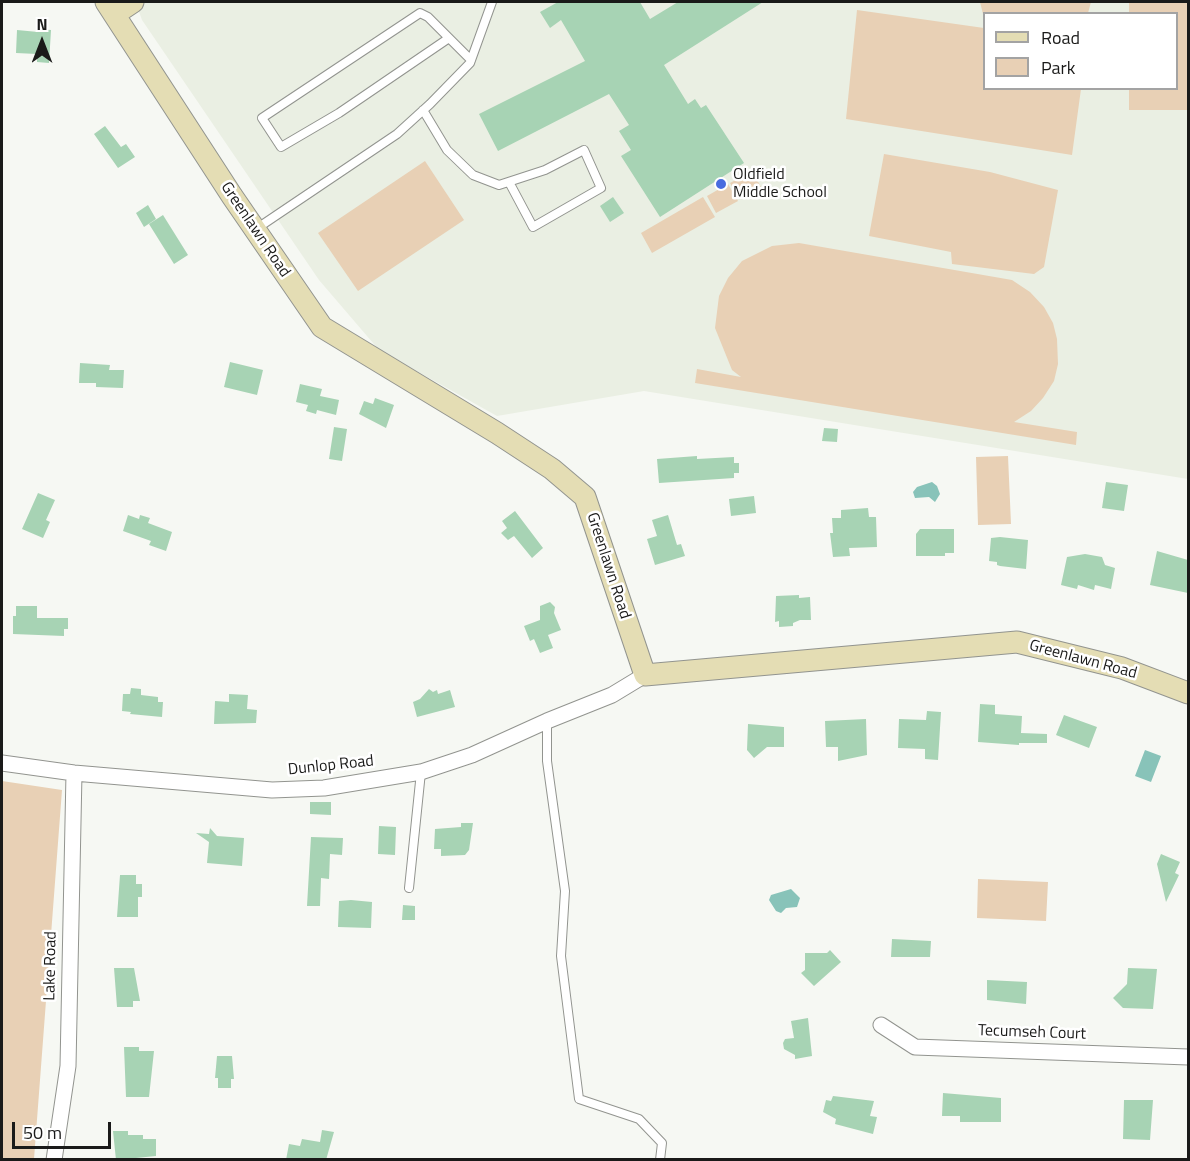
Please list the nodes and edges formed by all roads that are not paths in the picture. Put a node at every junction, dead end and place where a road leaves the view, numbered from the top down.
1 (133, 2) edge
2 (492, 2) edge
3 (111, 8) edge
4 (449, 38) junction
5 (471, 60) junction
6 (423, 110) junction
7 (508, 182) junction
8 (255, 230) junction
9 (645, 675) junction
10 (1188, 693) edge
11 (547, 721) junction
12 (2, 763) edge
13 (421, 772) junction
14 (74, 773) junction
15 (409, 888) dead end
16 (880, 1025) dead end
17 (1188, 1057) edge
18 (54, 1160) edge
19 (660, 1160) edge

1 - 3 main road
2 - 5 lane
3 - 8 main road, Greenlawn Road
4 - 4 lane
4 - 5 lane
5 - 6 lane
6 - 7 lane
6 - 8 lane
7 - 7 lane
8 - 9 main road, Greenlawn Road
9 - 10 main road, Greenlawn Road
9 - 11 street, Dunlop Road
11 - 13 street, Dunlop Road
11 - 19 lane
12 - 14 street, Dunlop Road
13 - 14 street, Dunlop Road
13 - 15 lane
14 - 18 street, Lake Road
16 - 17 street, Tecumseh Court

